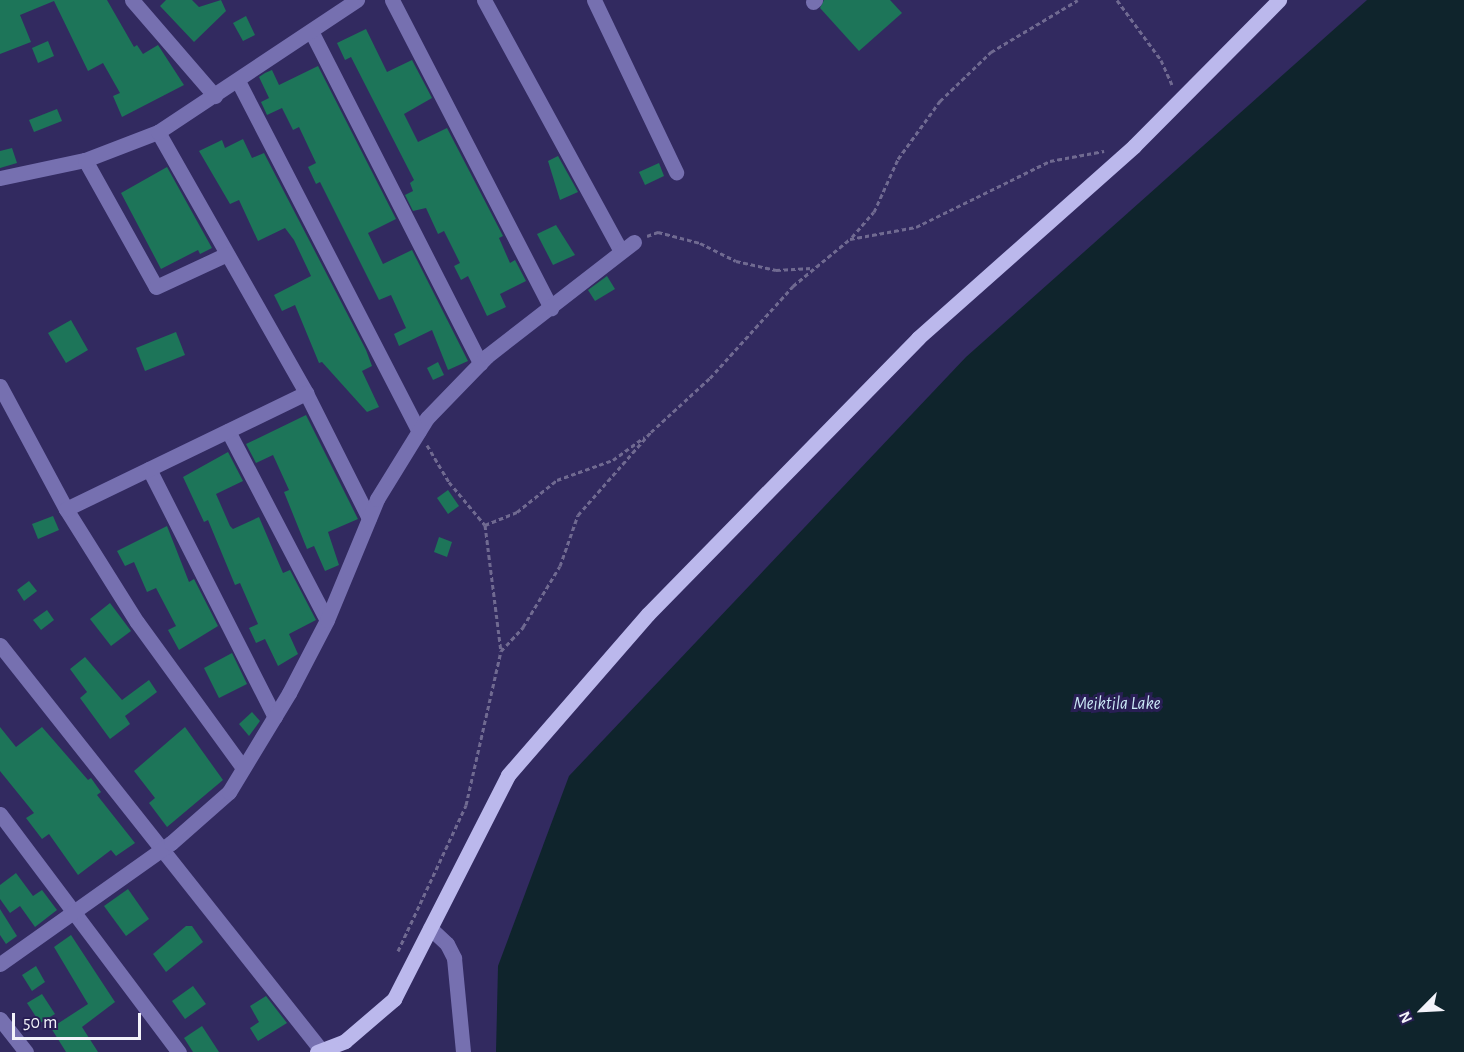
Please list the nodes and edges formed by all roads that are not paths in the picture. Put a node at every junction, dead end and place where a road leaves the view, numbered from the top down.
1 (132, 0) edge
2 (392, 0) edge
3 (484, 0) edge
4 (594, 0) edge
5 (1279, 0) edge
6 (352, 1) edge
7 (311, 31) junction
8 (238, 81) junction
9 (215, 96) junction
10 (158, 132) junction
11 (85, 160) junction
12 (676, 172) dead end
13 (0, 178) edge
14 (634, 242) road end
15 (621, 251) junction
16 (227, 254) junction
17 (551, 308) junction
18 (480, 363) junction
19 (0, 386) edge
20 (306, 393) junction
21 (228, 431) junction
22 (419, 431) junction
23 (149, 469) junction
24 (66, 509) junction
25 (369, 518) junction
26 (327, 620) junction
27 (0, 645) edge
28 (275, 717) junction
29 (243, 768) junction
30 (0, 814) edge
31 (160, 851) junction
32 (74, 914) junction
33 (430, 928) junction
34 (0, 964) edge
35 (0, 1019) edge
36 (319, 1051) edge
37 (26, 1052) edge
38 (179, 1052) edge
39 (463, 1052) edge

1 - 9 street
2 - 17 street
3 - 15 street
4 - 12 street
5 - 33 main road
6 - 7 street
7 - 8 street
7 - 18 street
8 - 9 street
8 - 22 street
9 - 10 street
10 - 11 street
10 - 16 street
11 - 13 street
11 - 16 street
14 - 15 street
15 - 17 street
16 - 20 street
17 - 18 street
18 - 22 street
19 - 24 street
20 - 21 street
20 - 25 street
21 - 23 street
21 - 26 street
22 - 25 street
23 - 24 street
23 - 28 street
24 - 29 street
25 - 26 street
26 - 28 street
27 - 31 street
28 - 29 street
29 - 31 street
30 - 32 street
31 - 32 street
31 - 36 street
32 - 34 street
32 - 38 street
33 - 36 main road
33 - 39 street
35 - 37 street

